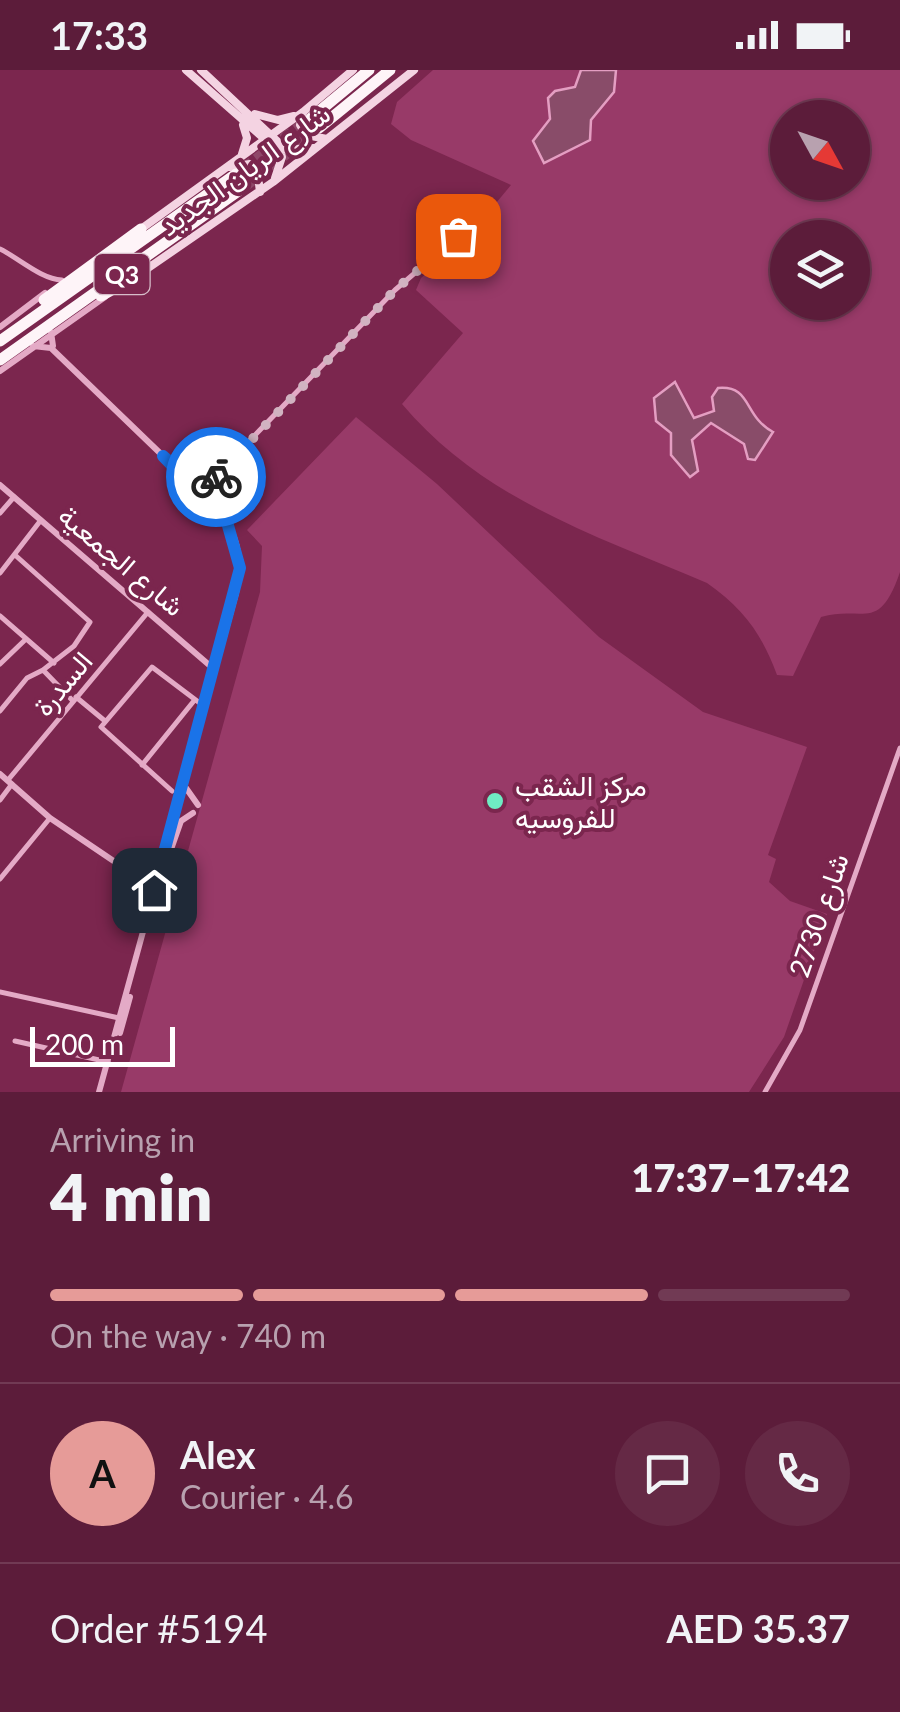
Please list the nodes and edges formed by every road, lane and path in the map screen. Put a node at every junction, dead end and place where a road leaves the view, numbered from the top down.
1 (186, 70) edge
2 (201, 70) edge
3 (353, 70) edge
4 (369, 70) edge
5 (390, 70) edge
6 (414, 70) edge
7 (246, 108) junction
8 (310, 117) junction
9 (242, 120) junction
10 (268, 138) junction
11 (330, 138) junction
12 (319, 148) junction
13 (282, 151) junction
14 (240, 157) junction
15 (222, 171) junction
16 (236, 174) tunnel mouth
17 (273, 182) junction
18 (244, 188) tunnel mouth
19 (260, 192) junction
20 (141, 228) junction
21 (458, 236) dead end
22 (0, 249) edge
23 (138, 275) junction
24 (44, 276) junction
25 (62, 280) junction
26 (43, 295) junction
27 (0, 327) edge
28 (18, 328) junction
29 (51, 332) junction
30 (0, 341) edge
31 (30, 344) junction
32 (0, 360) edge
33 (0, 371) edge
34 (95, 389) junction
35 (164, 455) junction
36 (212, 481) junction
37 (195, 483) junction
38 (0, 484) edge
39 (206, 493) junction
40 (14, 497) junction
41 (0, 513) edge
42 (41, 520) junction
43 (16, 555) junction
44 (0, 572) edge
45 (148, 612) junction
46 (0, 616) edge
47 (26, 639) junction
48 (224, 643) junction
49 (54, 663) junction
50 (0, 664) edge
51 (43, 670) junction
52 (216, 670) junction
53 (75, 699) junction
54 (193, 702) junction
55 (205, 706) junction
56 (0, 711) edge
57 (103, 724) junction
58 (900, 748) edge
59 (142, 765) junction
60 (0, 774) edge
61 (10, 782) junction
62 (186, 788) junction
63 (172, 791) dead end
64 (0, 800) edge
65 (198, 805) dead end
66 (192, 813) dead end
67 (50, 818) junction
68 (168, 855) junction
69 (0, 879) edge
70 (154, 890) junction
71 (0, 992) edge
72 (122, 1019) junction
73 (15, 1040) dead end
74 (108, 1062) junction
75 (101, 1092) edge
76 (766, 1092) edge

1 - 9 main road
2 - 7 main road
3 - 8 main road, شارع الريان الجديد
4 - 8 highway, شارع الريان الجديد
5 - 8 highway, شارع الريان الجديد
6 - 11 main road, شارع الريان الجديد
7 - 8 main road
7 - 10 main road
8 - 10 main road, شارع الريان الجديد
8 - 11 main road
9 - 10 main road
9 - 14 main road
10 - 13 main road
10 - 14 main road, شارع الريان الجديد
11 - 12 main road, شارع الريان الجديد
12 - 13 main road
12 - 17 main road, شارع الريان الجديد
13 - 17 main road
14 - 15 main road, شارع الريان الجديد
15 - 19 main road
15 - 20 main road, شارع الريان الجديد
16 - 28 highway, شارع الريان الجديد / Q3
17 - 19 main road, شارع الريان الجديد
18 - 31 highway, شارع الريان الجديد / Q3
19 - 23 main road, شارع الريان الجديد
20 - 25 street, شارع الريان الجديد
20 - 28 highway
21 - 36 street
22 - 24 street
23 - 29 street, شارع الريان الجديد
23 - 31 highway
24 - 25 street
24 - 26 street
25 - 26 street, شارع الريان الجديد
26 - 27 street, شارع الريان الجديد
28 - 30 highway, شارع الريان الجديد / Q3
29 - 31 street, شارع الريان الجديد
29 - 34 street
31 - 32 highway, شارع الريان الجديد / Q3
31 - 33 street, شارع الريان الجديد
31 - 34 street
34 - 35 street
35 - 37 street
35 - 48 street
36 - 37 street
36 - 39 street
37 - 39 street
38 - 40 street, شارع الجمعية
39 - 48 street
40 - 41 street
40 - 42 street, شارع الجمعية
42 - 43 street
42 - 45 street, شارع الجمعية
43 - 44 street
43 - 49 street
45 - 52 street, شارع الجمعية
45 - 53 street, السدرة
46 - 47 street
47 - 49 street
47 - 50 street
48 - 52 street
49 - 51 street
51 - 53 street
51 - 56 street
52 - 55 street
52 - 62 street
53 - 57 street
53 - 61 street, السدرة
54 - 55 street
54 - 57 street
54 - 59 street
55 - 70 street
57 - 59 street
58 - 76 street, شارع 2730
59 - 63 street
60 - 61 street
61 - 64 street, السدرة
61 - 67 street
62 - 65 street
62 - 68 street
66 - 68 street
67 - 69 street
67 - 70 street
68 - 72 street
70 - 72 street
71 - 72 street
72 - 74 street
72 - 75 street
73 - 74 street
74 - 75 street

